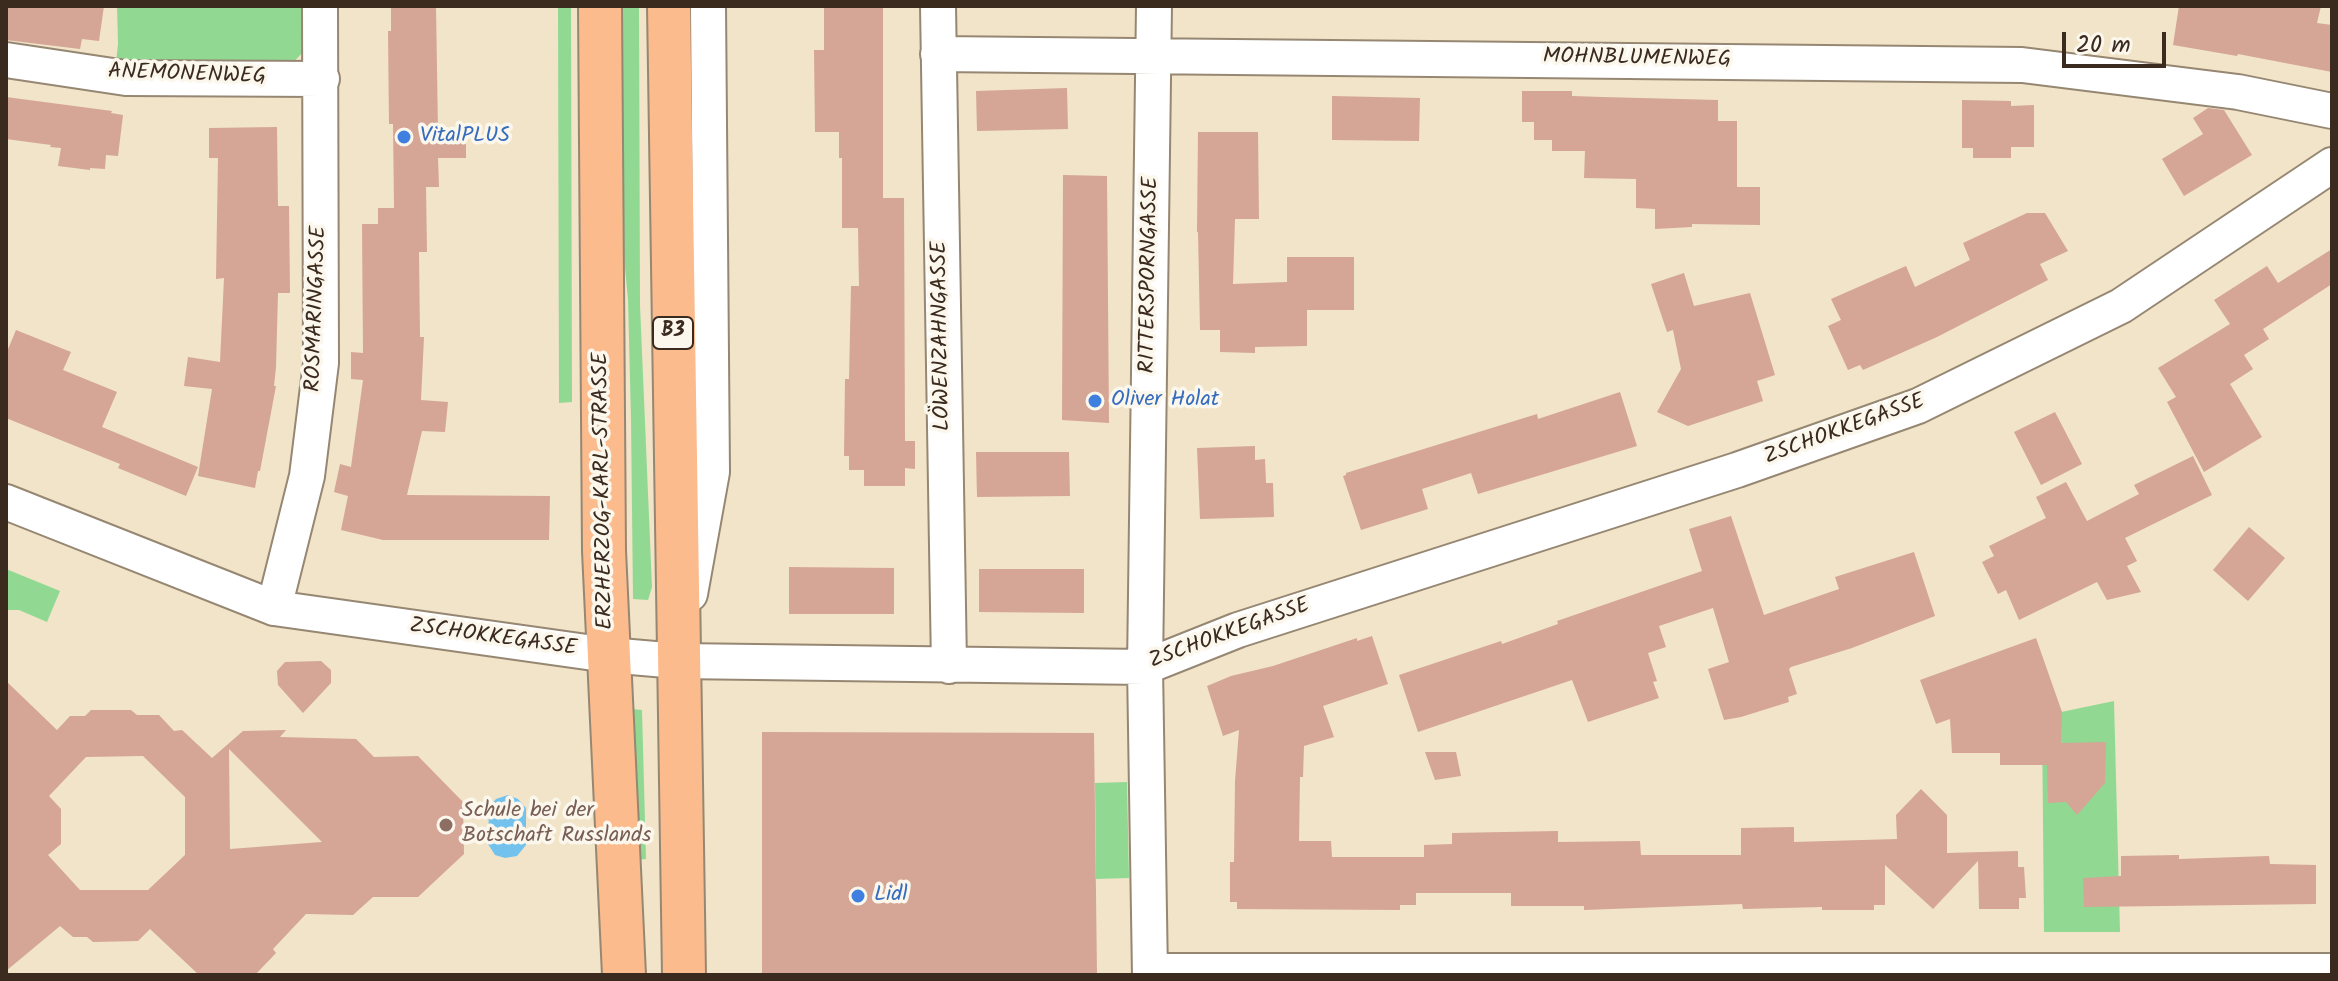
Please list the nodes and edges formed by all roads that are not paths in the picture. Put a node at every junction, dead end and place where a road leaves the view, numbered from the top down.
1 (320, 6) edge
2 (600, 6) edge
3 (669, 6) edge
4 (708, 6) edge
5 (938, 6) edge
6 (1154, 6) edge
7 (938, 54) junction
8 (1155, 55) junction
9 (6, 60) edge
10 (322, 79) junction
11 (2332, 111) edge
12 (2332, 165) edge
13 (6, 502) edge
14 (274, 608) junction
15 (608, 655) junction
16 (678, 661) junction
17 (949, 666) junction
18 (1145, 667) junction
19 (2332, 971) edge
20 (1150, 973) edge
21 (624, 975) edge
22 (684, 975) edge

1 - 10 street, ROSMARINGASSE
2 - 15 main road, ERZHERZOG-KARL-STRASSE
3 - 16 main road, B3
4 - 16 street
5 - 7 street, LÖWENZAHNGASSE
6 - 8 street, RITTERSPORNGASSE
7 - 8 street, MOHNBLUMENWEG
7 - 17 street, LÖWENZAHNGASSE
8 - 11 street, MOHNBLUMENWEG
8 - 18 street, RITTERSPORNGASSE
9 - 10 street, ANEMONENWEG
10 - 14 street, ROSMARINGASSE
12 - 18 street, ZSCHOKKEGASSE
13 - 14 street, ZSCHOKKEGASSE
14 - 15 street, ZSCHOKKEGASSE
15 - 16 street, ZSCHOKKEGASSE
15 - 21 main road, ERZHERZOG-KARL-STRASSE
16 - 17 street, ZSCHOKKEGASSE
16 - 22 main road, B3
17 - 18 street, ZSCHOKKEGASSE
18 - 20 street, RITTERSPORNGASSE
19 - 20 street

